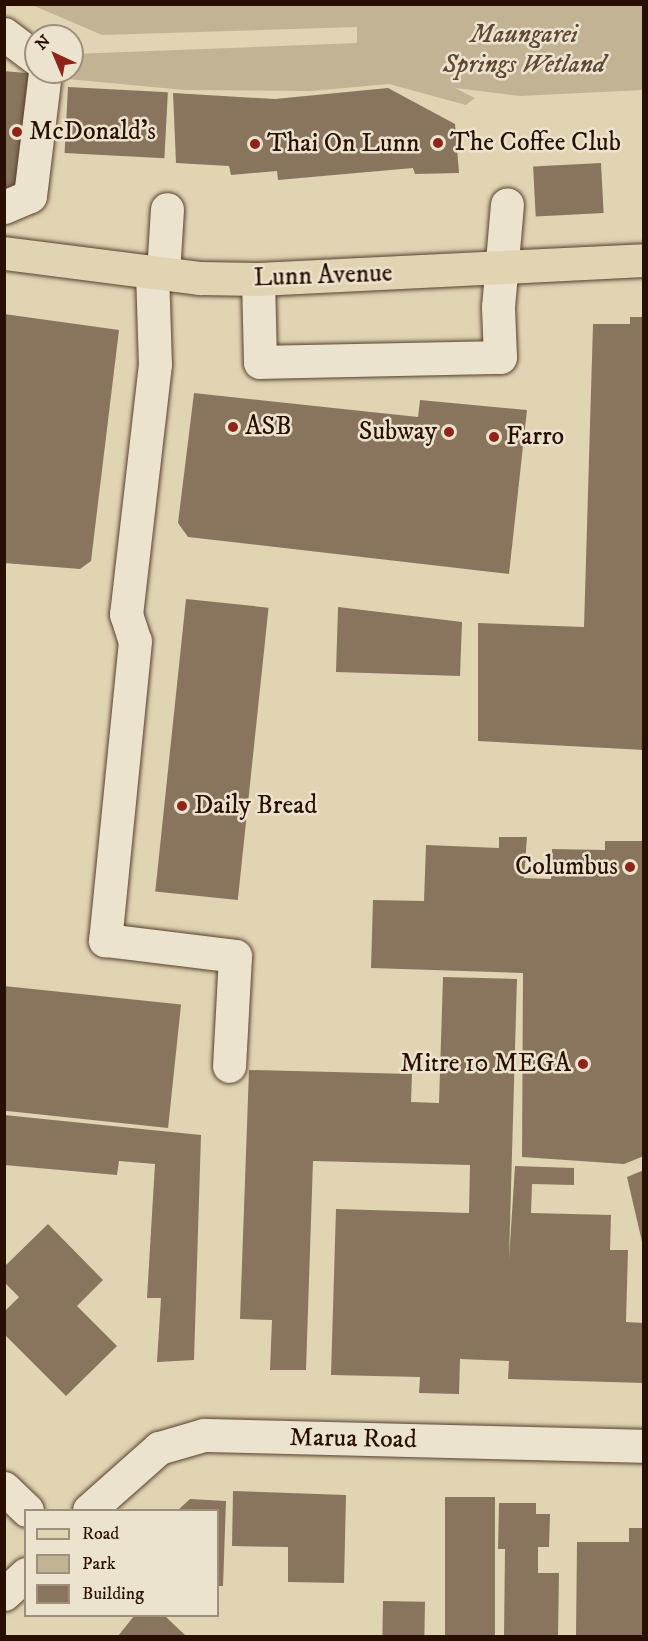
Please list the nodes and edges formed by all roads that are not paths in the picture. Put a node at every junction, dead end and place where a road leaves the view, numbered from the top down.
1 (25, 84) edge
2 (507, 204) dead end
3 (4, 207) edge
4 (167, 209) dead end
5 (4, 253) edge
6 (644, 260) edge
7 (502, 268) junction
8 (157, 272) junction
9 (258, 279) junction
10 (229, 1066) dead end
11 (644, 1446) edge
12 (4, 1488) edge
13 (26, 1509) edge
14 (90, 1509) edge
15 (24, 1576) edge
16 (4, 1594) edge

1 - 3 street
2 - 7 street
4 - 8 street
5 - 8 main road, Lunn Avenue
6 - 7 main road, Lunn Avenue
7 - 9 main road, Lunn Avenue
7 - 9 street
8 - 9 main road, Lunn Avenue
8 - 10 street
11 - 14 street, Marua Road
12 - 13 street
15 - 16 street

